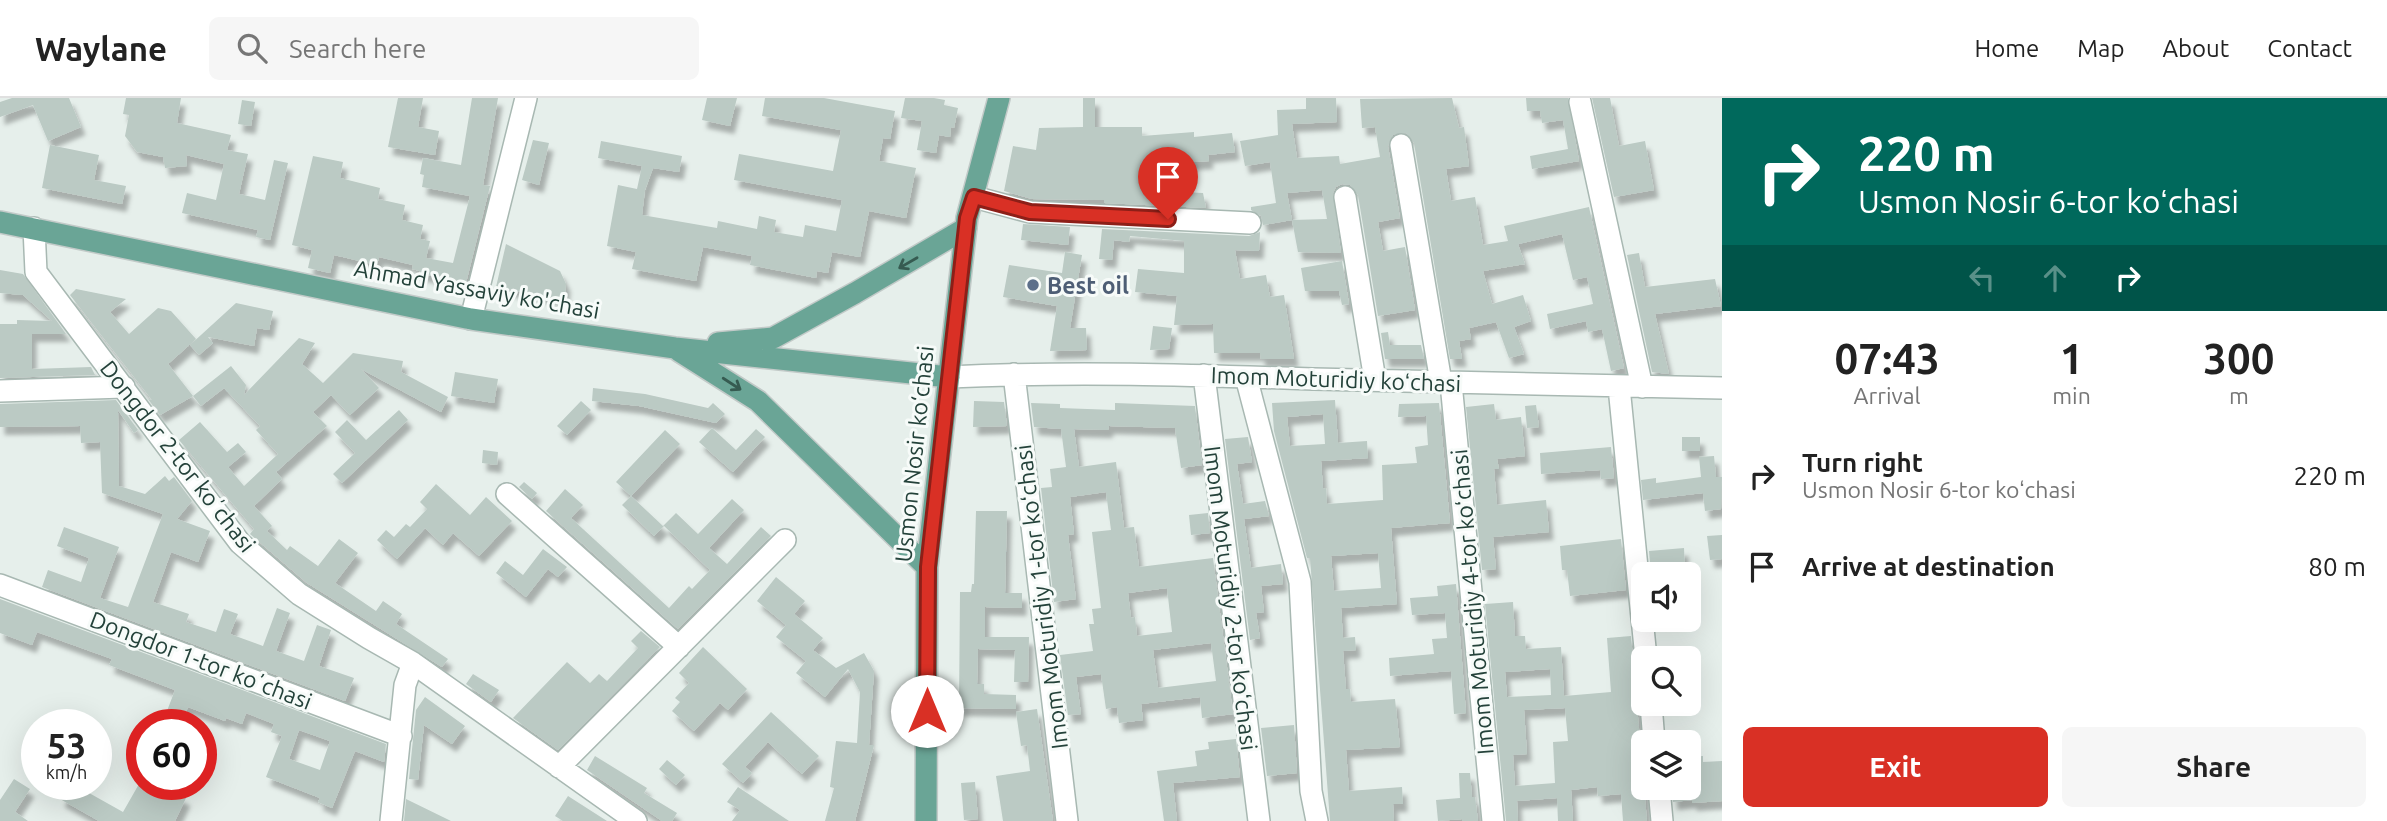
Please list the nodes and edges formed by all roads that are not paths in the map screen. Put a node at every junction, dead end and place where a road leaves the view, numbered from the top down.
1 (526, 98) edge
2 (999, 98) edge
3 (1580, 102) dead end
4 (1401, 145) dead end
5 (974, 197) junction
6 (1345, 197) dead end
7 (0, 222) edge
8 (1250, 223) dead end
9 (966, 228) junction
10 (34, 229) junction
11 (471, 319) junction
12 (675, 348) junction
13 (1014, 374) junction
14 (1203, 375) junction
15 (949, 377) junction
16 (1246, 377) junction
17 (1375, 380) junction
18 (1446, 383) junction
19 (124, 387) junction
20 (1619, 387) junction
21 (1642, 387) junction
22 (1722, 388) edge
23 (0, 391) edge
24 (507, 494) dead end
25 (785, 540) dead end
26 (928, 567) junction
27 (0, 585) edge
28 (1645, 646) edge
29 (678, 647) junction
30 (413, 663) junction
31 (401, 736) junction
32 (559, 767) junction
33 (1660, 800) edge
34 (633, 820) edge
35 (391, 821) edge
36 (926, 821) edge
37 (1067, 821) edge
38 (1259, 821) edge
39 (1317, 821) edge
40 (1493, 821) edge
41 (1662, 821) edge

1 - 11 street
2 - 5 main road, Usmon Nosir ko‘chasi
3 - 21 street
4 - 18 street, Imom Moturidiy 4-tor koʻchasi
5 - 8 street
5 - 9 main road, Usmon Nosir ko‘chasi
6 - 17 street
7 - 10 main road, Ahmad Yassaviy ko'chasi
9 -> 12 main road
9 - 15 main road, Usmon Nosir ko‘chasi
10 - 11 main road, Ahmad Yassaviy ko'chasi
10 - 19 street, Dongdor 2-tor koʼchasi
11 - 12 main road, Ahmad Yassaviy ko'chasi
12 - 15 main road, Ahmad Yassaviy ko'chasi
12 -> 26 main road
13 - 14 street, Imom Moturidiy koʻchasi
13 - 15 street, Imom Moturidiy koʻchasi
13 - 37 street, Imom Moturidiy 1-tor koʻchasi
14 - 16 street, Imom Moturidiy koʻchasi
14 - 38 street, Imom Moturidiy 2-tor koʻchasi
15 - 26 main road, Usmon Nosir ko‘chasi
16 - 17 street, Imom Moturidiy koʻchasi
16 - 39 street
17 - 18 street, Imom Moturidiy koʻchasi
18 - 20 street, Imom Moturidiy koʻchasi
18 - 40 street, Imom Moturidiy 4-tor koʻchasi
19 - 23 street
19 - 30 street, Dongdor 2-tor koʼchasi
20 - 21 street, Imom Moturidiy koʻchasi
20 - 28 street
21 - 22 street, Imom Moturidiy koʻchasi
24 - 29 street
25 - 29 street
26 - 36 main road, Usmon Nosir ko‘chasi
27 - 31 street, Dongdor 1-tor koʼchasi
29 - 32 street
30 - 31 street
30 - 32 street, Dongdor 2-tor koʼchasi
31 - 35 street
32 - 34 street, Dongdor 2-tor koʼchasi
33 - 41 street

